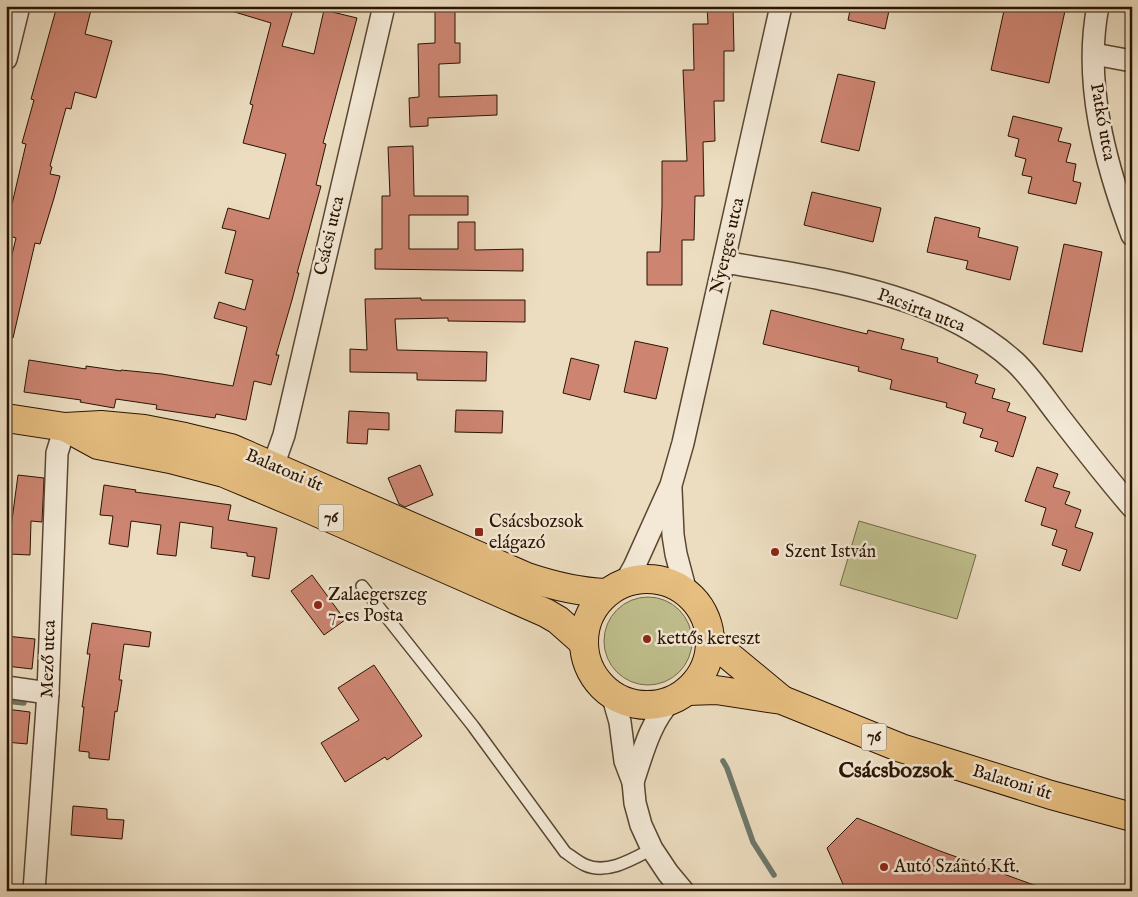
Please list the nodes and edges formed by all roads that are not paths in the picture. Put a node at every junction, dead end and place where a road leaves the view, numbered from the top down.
1 (19, 6) edge
2 (384, 6) edge
3 (782, 6) edge
4 (1098, 6) edge
5 (1094, 54) junction
6 (6, 59) edge
7 (1132, 61) edge
8 (1132, 235) edge
9 (724, 262) junction
10 (6, 418) edge
11 (65, 427) junction
12 (273, 466) junction
13 (671, 485) junction
14 (1132, 507) edge
15 (362, 586) dead end
16 (615, 588) junction
17 (686, 592) junction
18 (710, 641) junction
19 (584, 643) junction
20 (6, 687) edge
21 (48, 693) junction
22 (612, 694) junction
23 (679, 695) junction
24 (782, 700) junction
25 (633, 782) junction
26 (1132, 817) edge
27 (652, 848) junction
28 (34, 891) edge
29 (683, 891) edge

1 - 6 street
2 - 12 street, Csácsi utca
3 - 9 street, Nyerges utca
4 - 5 street, Patkó utca
5 - 7 street
5 - 8 street, Patkó utca
9 - 13 street, Nyerges utca
9 - 14 street, Pacsirta utca
10 - 11 main road, Balatoni út / 76
11 - 12 main road, Balatoni út / 76
11 - 19 main road, Balatoni út / 76
11 - 21 street, Mező utca
12 - 16 main road, Balatoni út / 76
13 - 16 street, Nyerges utca
13 - 17 street, Nyerges utca
15 - 27 lane
16 - 17 main road, 76
16 - 19 main road, 76
17 - 18 main road, 76
18 - 23 main road, 76
18 - 24 main road, Balatoni út / 76
19 - 22 main road, 76
20 - 21 street
21 - 28 street, Mező utca
22 - 23 main road, 76
22 - 25 street
23 - 24 main road, Balatoni út / 76
23 - 25 street
24 - 26 main road, Balatoni út / 76
25 - 27 street
27 - 29 street

